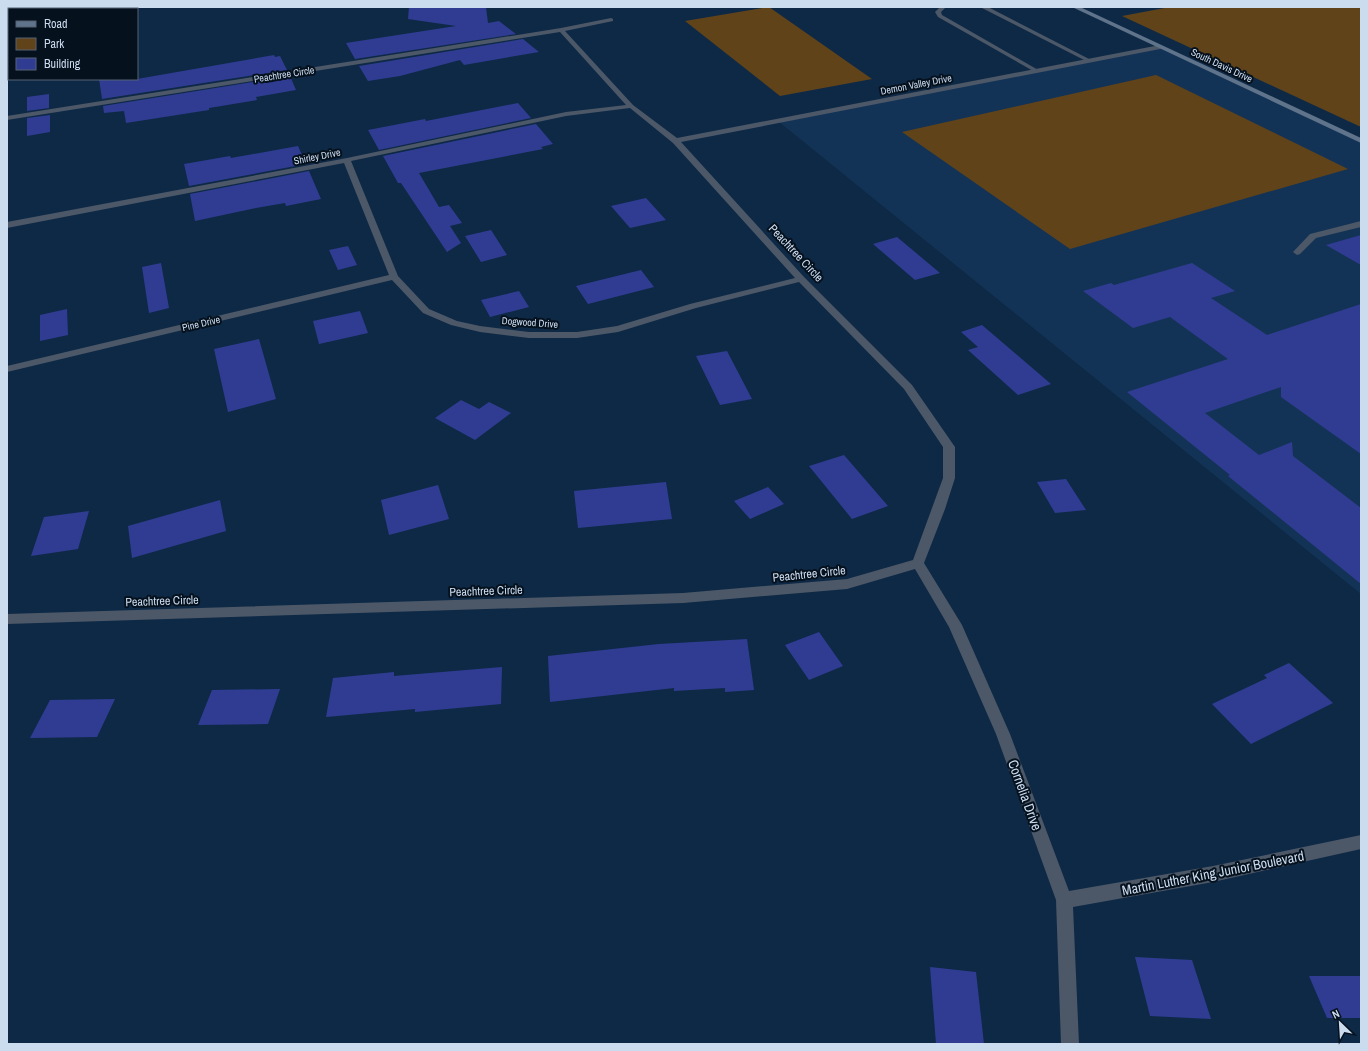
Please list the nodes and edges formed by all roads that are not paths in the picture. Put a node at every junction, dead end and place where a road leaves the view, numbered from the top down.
1 (943, 7) edge
2 (984, 7) edge
3 (1075, 7) edge
4 (611, 20) dead end
5 (561, 30) junction
6 (1160, 47) junction
7 (1090, 61) junction
8 (1037, 71) junction
9 (631, 106) junction
10 (7, 118) edge
11 (676, 141) junction
12 (1361, 141) edge
13 (347, 160) junction
14 (1361, 224) edge
15 (7, 226) edge
16 (1298, 252) dead end
17 (394, 277) junction
18 (801, 280) junction
19 (7, 369) edge
20 (918, 563) junction
21 (7, 619) edge
22 (1361, 842) edge
23 (1064, 900) junction
24 (1070, 1044) edge

1 - 8 street
2 - 7 street
3 - 6 street, South Davis Drive
4 - 5 street, Peachtree Circle
5 - 9 street, Peachtree Circle
5 - 10 street, Peachtree Circle
6 - 7 street, Demon Valley Drive
6 - 12 street, South Davis Drive
7 - 8 street, Demon Valley Drive
8 - 11 street, Demon Valley Drive
9 - 11 street, Peachtree Circle
9 - 13 street, Shirley Drive
11 - 18 street, Peachtree Circle
13 - 15 street, Shirley Drive
13 - 17 street, Dogwood Drive
14 - 16 street
17 - 18 street, Dogwood Drive
17 - 19 street, Pine Drive
18 - 20 street, Peachtree Circle
20 - 21 street, Peachtree Circle
20 - 23 street, Cornelia Drive
22 - 23 street, Martin Luther King Junior Boulevard
23 - 24 street, Cornelia Drive

